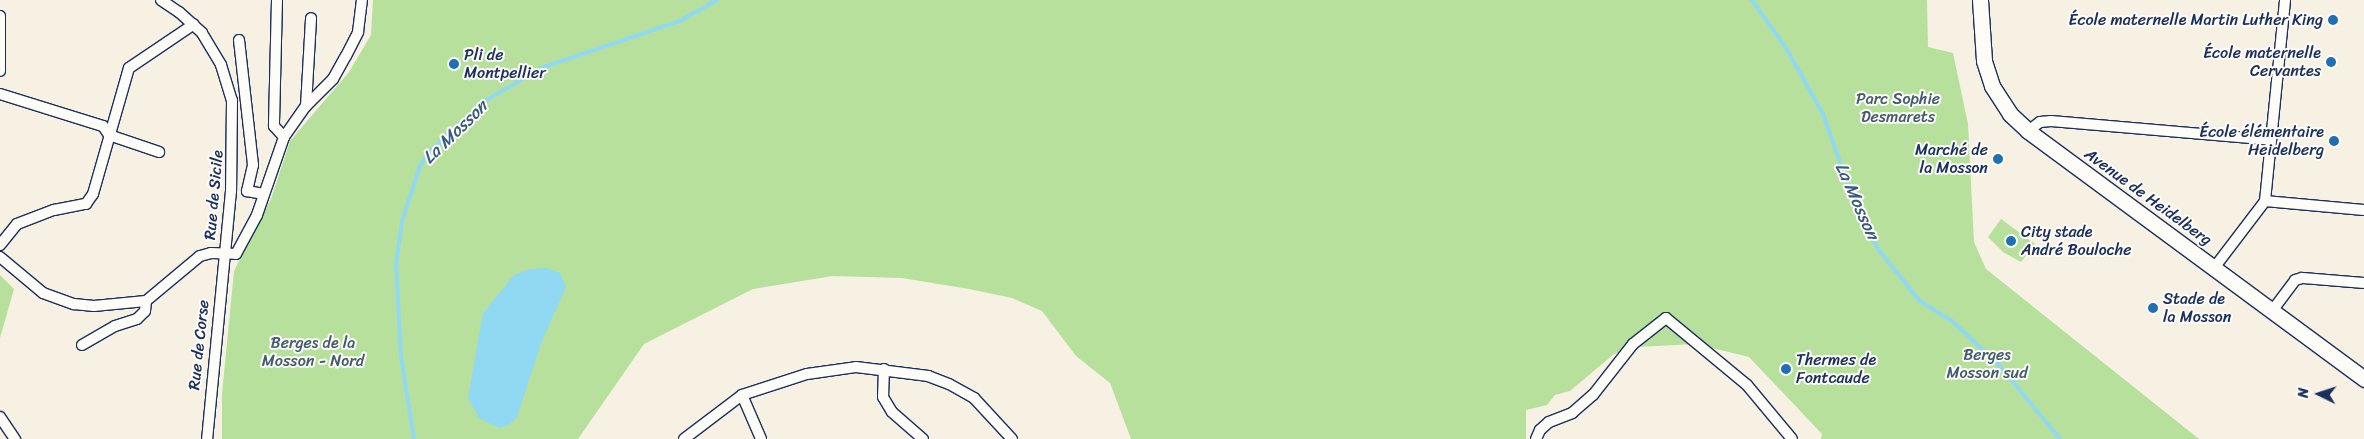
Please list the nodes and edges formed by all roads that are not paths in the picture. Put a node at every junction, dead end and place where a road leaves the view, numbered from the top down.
1 (161, 0) edge
2 (276, 0) edge
3 (362, 0) edge
4 (1980, 0) edge
5 (2284, 0) edge
6 (0, 16) edge
7 (310, 18) dead end
8 (194, 24) junction
9 (239, 40) dead end
10 (0, 71) edge
11 (0, 94) edge
12 (306, 106) junction
13 (2028, 131) junction
14 (109, 135) junction
15 (284, 137) junction
16 (2271, 140) junction
17 (159, 152) dead end
18 (264, 194) junction
19 (2265, 201) junction
20 (2364, 210) edge
21 (0, 245) edge
22 (223, 255) junction
23 (0, 257) edge
24 (2214, 268) junction
25 (2364, 283) edge
26 (146, 300) junction
27 (2272, 311) junction
28 (82, 345) dead end
29 (884, 369) junction
30 (2364, 378) edge
31 (742, 395) junction
32 (0, 417) edge
33 (15, 439) edge
34 (206, 439) edge
35 (684, 439) edge
36 (761, 439) edge
37 (923, 439) edge
38 (1012, 439) edge
39 (1536, 439) edge
40 (1792, 439) edge

1 - 8 street, Rue de Sicile
2 - 15 street
3 - 12 street
4 - 13 street, Avenue de Heidelberg
5 - 16 street
6 - 10 street
7 - 12 street
8 - 14 street
8 - 22 street, Rue de Sicile
9 - 18 street
11 - 14 street
12 - 15 street
13 - 16 street
13 - 24 street, Avenue de Heidelberg
14 - 17 street
14 - 21 street
15 - 18 street
16 - 19 street
18 - 22 street
19 - 20 street
19 - 24 street
22 - 26 street, Rue de Sicile
22 - 34 street, Rue de Corse
23 - 26 street
24 - 27 street, Avenue de Heidelberg
25 - 27 street
26 - 28 street
27 - 30 street, Avenue de Heidelberg
29 - 31 street
29 - 37 street
29 - 38 street
31 - 35 street
31 - 36 street
32 - 33 street
39 - 40 street

